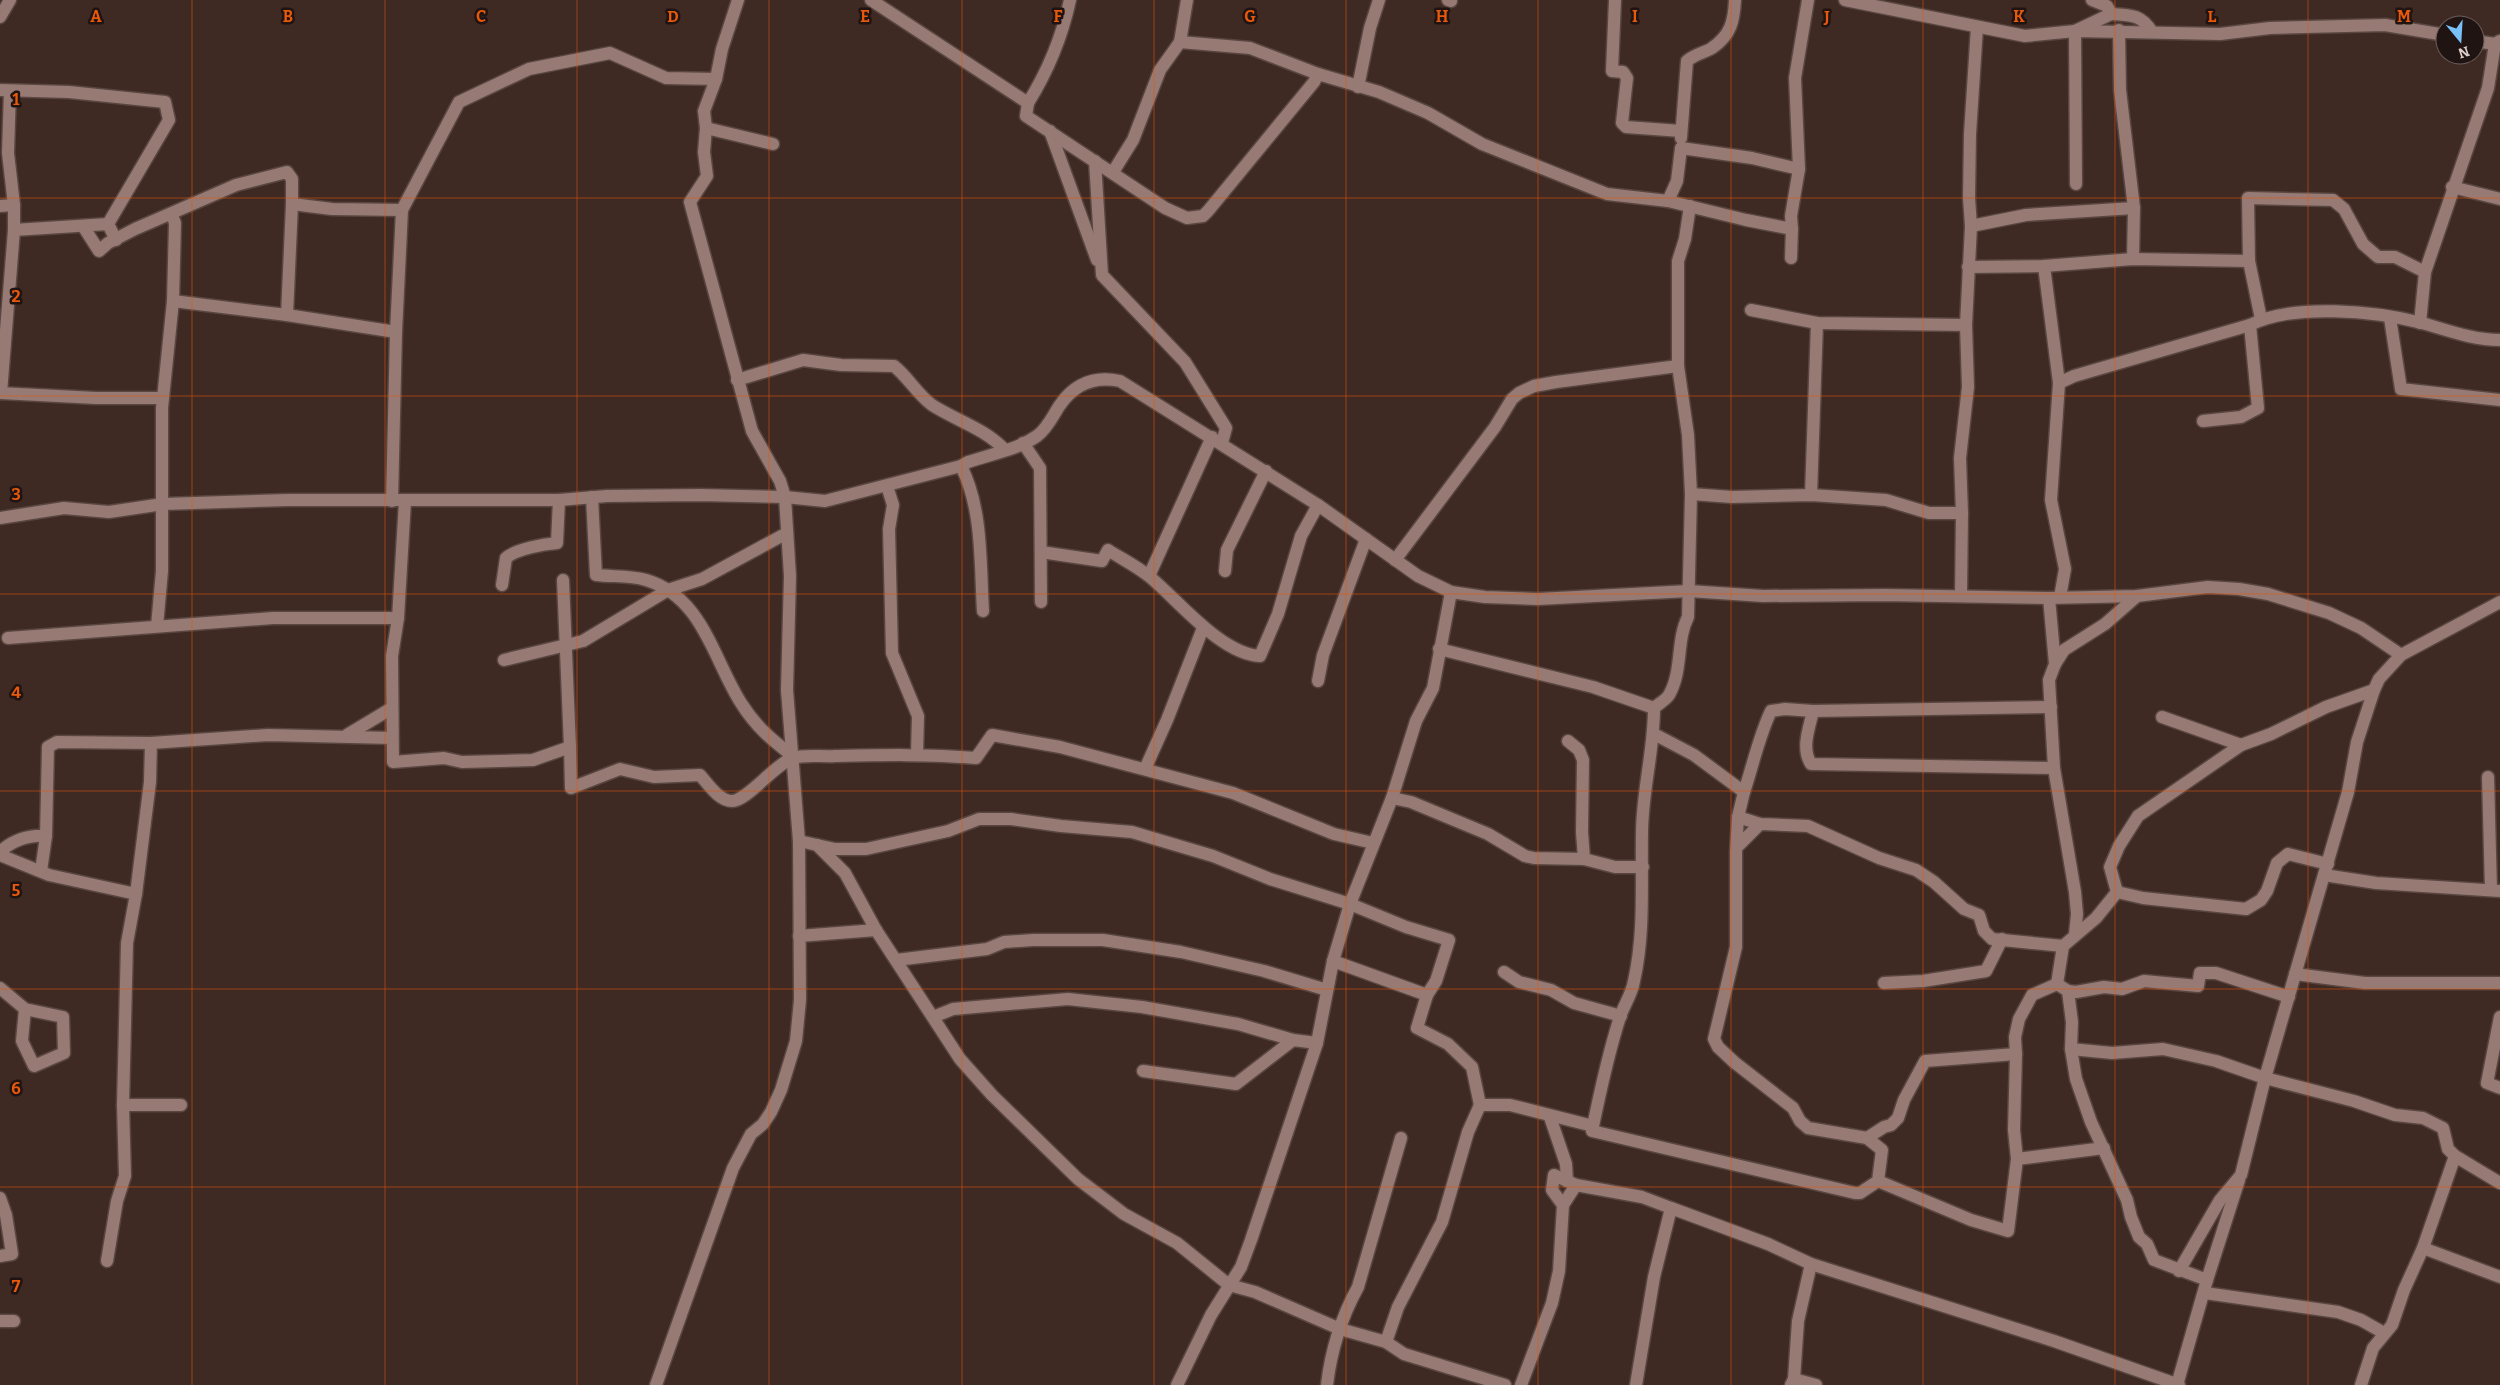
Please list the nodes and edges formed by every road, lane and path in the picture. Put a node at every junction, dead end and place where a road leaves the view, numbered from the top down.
1 (10, 0) edge
2 (738, 0) edge
3 (871, 0) edge
4 (1070, 0) edge
5 (1187, 0) edge
6 (1379, 0) edge
7 (1616, 0) edge
8 (1735, 0) edge
9 (1808, 0) edge
10 (1845, 0) edge
11 (2092, 0) edge
12 (2110, 14) junction
13 (0, 17) edge
14 (1977, 27) junction
15 (2119, 30) junction
16 (2075, 31) junction
17 (2152, 32) junction
18 (2435, 34) edge
19 (2485, 41) edge
20 (1180, 42) junction
21 (2498, 42) edge
22 (1318, 74) junction
23 (716, 79) junction
24 (2495, 79) edge
25 (1358, 87) junction
26 (5, 91) edge
27 (1028, 103) junction
28 (706, 128) junction
29 (1050, 131) junction
30 (1681, 131) junction
31 (774, 144) dead end
32 (1681, 148) junction
33 (1096, 161) junction
34 (1799, 169) junction
35 (1113, 172) junction
36 (2076, 184) dead end
37 (2452, 187) junction
38 (2500, 199) edge
39 (1668, 201) junction
40 (292, 204) junction
41 (14, 205) junction
42 (0, 206) edge
43 (1690, 206) junction
44 (2134, 208) junction
45 (402, 210) junction
46 (172, 215) junction
47 (108, 224) junction
48 (83, 226) junction
49 (1971, 226) junction
50 (1792, 228) junction
51 (14, 230) junction
52 (116, 240) junction
53 (1791, 258) dead end
54 (2133, 259) junction
55 (2249, 261) junction
56 (2044, 266) junction
57 (1968, 268) junction
58 (2425, 272) junction
59 (1102, 274) junction
60 (173, 300) junction
61 (1751, 310) dead end
62 (287, 315) junction
63 (2390, 318) junction
64 (2255, 322) junction
65 (1817, 323) junction
66 (2420, 323) junction
67 (1966, 325) junction
68 (396, 332) junction
69 (2500, 340) edge
70 (1678, 366) junction
71 (737, 380) junction
72 (2060, 383) junction
73 (0, 393) edge
74 (163, 398) junction
75 (2500, 400) edge
76 (2203, 421) dead end
77 (1217, 440) junction
78 (1023, 443) junction
79 (1005, 450) junction
80 (960, 466) junction
81 (1266, 471) junction
82 (887, 486) junction
83 (1691, 494) junction
84 (1811, 496) junction
85 (592, 497) junction
86 (785, 497) junction
87 (560, 500) junction
88 (398, 502) junction
89 (163, 504) junction
90 (1318, 505) junction
91 (1962, 513) junction
92 (0, 518) edge
93 (787, 533) junction
94 (1366, 539) junction
95 (1041, 552) junction
96 (1395, 560) junction
97 (1225, 571) dead end
98 (1150, 576) junction
99 (562, 580) dead end
100 (502, 585) dead end
101 (668, 590) junction
102 (1690, 591) junction
103 (1451, 592) junction
104 (1961, 595) junction
105 (2137, 596) junction
106 (2055, 598) junction
107 (1041, 602) dead end
108 (2500, 602) edge
109 (983, 611) dead end
110 (398, 618) junction
111 (157, 626) junction
112 (1203, 628) junction
113 (8, 638) dead end
114 (564, 644) junction
115 (1439, 649) junction
116 (2401, 655) junction
117 (504, 660) dead end
118 (2055, 664) junction
119 (1318, 680) dead end
120 (2374, 690) junction
121 (392, 708) junction
122 (1654, 708) junction
123 (2051, 708) junction
124 (1813, 711) junction
125 (2162, 716) dead end
126 (1654, 734) junction
127 (347, 735) junction
128 (392, 738) junction
129 (1568, 741) dead end
130 (151, 743) junction
131 (2241, 745) junction
132 (570, 747) junction
133 (917, 754) junction
134 (794, 757) junction
135 (2054, 768) junction
136 (1145, 769) junction
137 (2488, 777) dead end
138 (1744, 792) junction
139 (1392, 798) junction
140 (1738, 817) junction
141 (1760, 824) junction
142 (46, 836) junction
143 (799, 841) junction
144 (1373, 843) junction
145 (817, 845) junction
146 (1738, 846) junction
147 (0, 853) edge
148 (1584, 859) junction
149 (1643, 867) junction
150 (2326, 870) junction
151 (41, 871) junction
152 (2495, 891) edge
153 (2117, 892) junction
154 (136, 894) junction
155 (1350, 904) junction
156 (876, 930) junction
157 (2075, 934) junction
158 (798, 936) junction
159 (2002, 939) junction
160 (2063, 946) junction
161 (896, 960) junction
162 (1333, 961) junction
163 (1504, 972) dead end
164 (2295, 974) junction
165 (1884, 983) dead end
166 (2500, 983) edge
167 (2062, 987) junction
168 (0, 988) edge
169 (1327, 990) junction
170 (1427, 995) junction
171 (2289, 997) junction
172 (25, 1008) junction
173 (1621, 1016) junction
174 (933, 1017) junction
175 (2500, 1017) edge
176 (1293, 1040) junction
177 (1317, 1043) junction
178 (2070, 1049) junction
179 (2016, 1054) junction
180 (1143, 1071) dead end
181 (2265, 1078) junction
182 (2500, 1088) edge
183 (123, 1105) junction
184 (182, 1105) dead end
185 (1480, 1105) junction
186 (1550, 1117) junction
187 (1593, 1126) junction
188 (1402, 1138) dead end
189 (1867, 1138) junction
190 (2104, 1148) junction
191 (2455, 1156) junction
192 (2017, 1159) junction
193 (2241, 1175) junction
194 (1878, 1181) junction
195 (1571, 1183) junction
196 (2500, 1183) edge
197 (0, 1198) edge
198 (1563, 1205) junction
199 (1671, 1208) junction
200 (2423, 1248) junction
201 (0, 1256) edge
202 (107, 1261) dead end
203 (1811, 1264) junction
204 (2179, 1270) junction
205 (2500, 1277) edge
206 (2207, 1280) junction
207 (1229, 1285) junction
208 (2205, 1293) junction
209 (0, 1321) edge
210 (14, 1321) dead end
211 (1340, 1329) junction
212 (2384, 1333) junction
213 (1386, 1342) junction
214 (1792, 1382) edge
215 (1501, 1384) edge
216 (656, 1385) edge
217 (1177, 1385) edge
218 (1327, 1385) edge
219 (1521, 1385) edge
220 (1636, 1385) edge
221 (1816, 1385) edge
222 (2178, 1385) edge
223 (2361, 1385) edge

1 - 13 street
2 - 23 street
3 - 27 street
4 - 27 street
5 - 20 street
6 - 25 street
7 - 30 street
8 - 30 street
9 - 34 street
10 - 14 street
11 - 12 street
12 - 16 street
12 - 17 street
14 - 16 street
14 - 49 street
15 - 16 street
15 - 17 street
15 - 44 street
16 - 36 street
17 - 18 street
19 - 21 street
20 - 22 street
20 - 35 street
21 - 24 street
22 - 25 street
22 - 35 street
23 - 28 street
23 - 45 street
24 - 37 street
25 - 39 street
26 - 41 street
26 - 47 street
27 - 29 street
28 - 31 street
28 - 71 street
29 - 33 street
29 - 59 street
30 - 32 street
32 - 34 street
32 - 39 street
33 - 35 street
33 - 59 street
34 - 50 street
37 - 38 street
37 - 58 street
39 - 43 street
40 - 45 street
40 - 46 street
40 - 62 street
41 - 42 street
41 - 51 street
43 - 50 street
43 - 70 street
44 - 49 street
44 - 54 street
45 - 68 street
46 - 52 street
46 - 60 street
47 - 48 street
47 - 52 street
48 - 51 street
48 - 52 street
49 - 57 street
50 - 53 street
51 - 73 street
54 - 55 street
54 - 56 street
55 - 58 street
55 - 64 street
56 - 57 street
56 - 72 street
57 - 67 street
58 - 66 street
59 - 77 street
60 - 62 street
60 - 74 street
61 - 65 street
62 - 68 street
63 - 64 street
63 - 66 street
63 - 75 street
64 - 72 street
64 - 76 street
65 - 67 street
65 - 84 street
66 - 69 street
67 - 91 street
68 - 88 street
70 - 83 street
70 - 96 street
71 - 79 street
71 - 86 street
72 - 106 street
73 - 74 street
74 - 89 street
77 - 78 street
77 - 81 street
77 - 98 street
78 - 79 street
78 - 95 street
79 - 80 street
80 - 82 street
80 - 109 street
81 - 90 street
81 - 97 street
82 - 86 street
82 - 133 street
83 - 84 street
83 - 102 street
84 - 91 street
85 - 86 street
85 - 87 street
85 - 101 street
86 - 93 street
87 - 88 street
87 - 100 street
88 - 89 street
88 - 110 street
89 - 92 street
89 - 111 street
90 - 94 street
90 - 112 street
91 - 104 street
93 - 101 street
93 - 134 street
94 - 96 street
94 - 119 street
95 - 98 street
95 - 107 street
96 - 103 street
98 - 112 street
99 - 114 street
101 - 114 street
101 - 134 street
102 - 103 street
102 - 104 street
102 - 122 street
103 - 115 street
104 - 106 street
105 - 106 street
105 - 116 street
105 - 118 street
106 - 118 street
108 - 116 street
110 - 111 street
110 - 121 street
111 - 113 street
112 - 136 street
114 - 117 street
114 - 132 street
115 - 122 street
115 - 139 street
116 - 120 street
118 - 123 street
120 - 131 street
120 - 150 street
121 - 127 street
121 - 128 street
122 - 126 street
123 - 124 street
123 - 135 street
124 - 135 street
124 - 138 street
125 - 131 street
126 - 138 street
126 - 149 street
127 - 128 street
127 - 130 street
128 - 132 street
129 - 148 street
130 - 142 street
130 - 154 street
131 - 153 street
132 - 134 street
133 - 134 street
133 - 136 street
134 - 143 street
135 - 157 street
136 - 144 street
137 - 152 street
138 - 140 street
139 - 144 street
139 - 148 street
140 - 141 street
140 - 146 street
141 - 146 street
141 - 159 street
142 - 147 street
142 - 151 street
143 - 145 street
143 - 158 street
144 - 155 street
145 - 155 street
145 - 156 street
146 - 189 street
147 - 151 street
148 - 149 street
149 - 173 street
150 - 152 street
150 - 153 street
150 - 164 street
151 - 154 street
153 - 157 street
154 - 183 street
155 - 162 street
155 - 170 street
156 - 158 street
156 - 161 street
157 - 160 street
158 - 216 street
159 - 160 street
159 - 165 street
160 - 167 street
161 - 169 street
161 - 174 street
162 - 169 street
162 - 170 street
163 - 173 street
164 - 166 street
164 - 171 street
167 - 171 street
167 - 178 street
167 - 179 street
168 - 172 street
169 - 177 street
170 - 185 street
171 - 181 street
172 - 172 street
173 - 187 street
174 - 176 street
174 - 207 street
175 - 182 street
176 - 177 street
176 - 180 street
177 - 207 street
178 - 181 street
178 - 190 street
179 - 189 street
179 - 192 street
181 - 191 street
181 - 193 street
183 - 184 street
183 - 202 street
185 - 186 street
185 - 213 street
186 - 187 street
186 - 195 street
187 - 194 street
188 - 211 street
189 - 194 street
190 - 192 street
190 - 204 street
191 - 196 street
191 - 200 street
192 - 194 street
193 - 204 street
193 - 206 street
195 - 198 street
195 - 198 street
195 - 199 street
197 - 201 street
198 - 219 street
199 - 203 street
199 - 220 street
200 - 205 street
200 - 212 street
203 - 214 street
203 - 222 street
204 - 206 street
206 - 208 street
207 - 211 street
207 - 217 street
208 - 212 street
208 - 222 street
209 - 210 street
211 - 213 street
211 - 218 street
212 - 223 street
213 - 215 street
214 - 221 street

